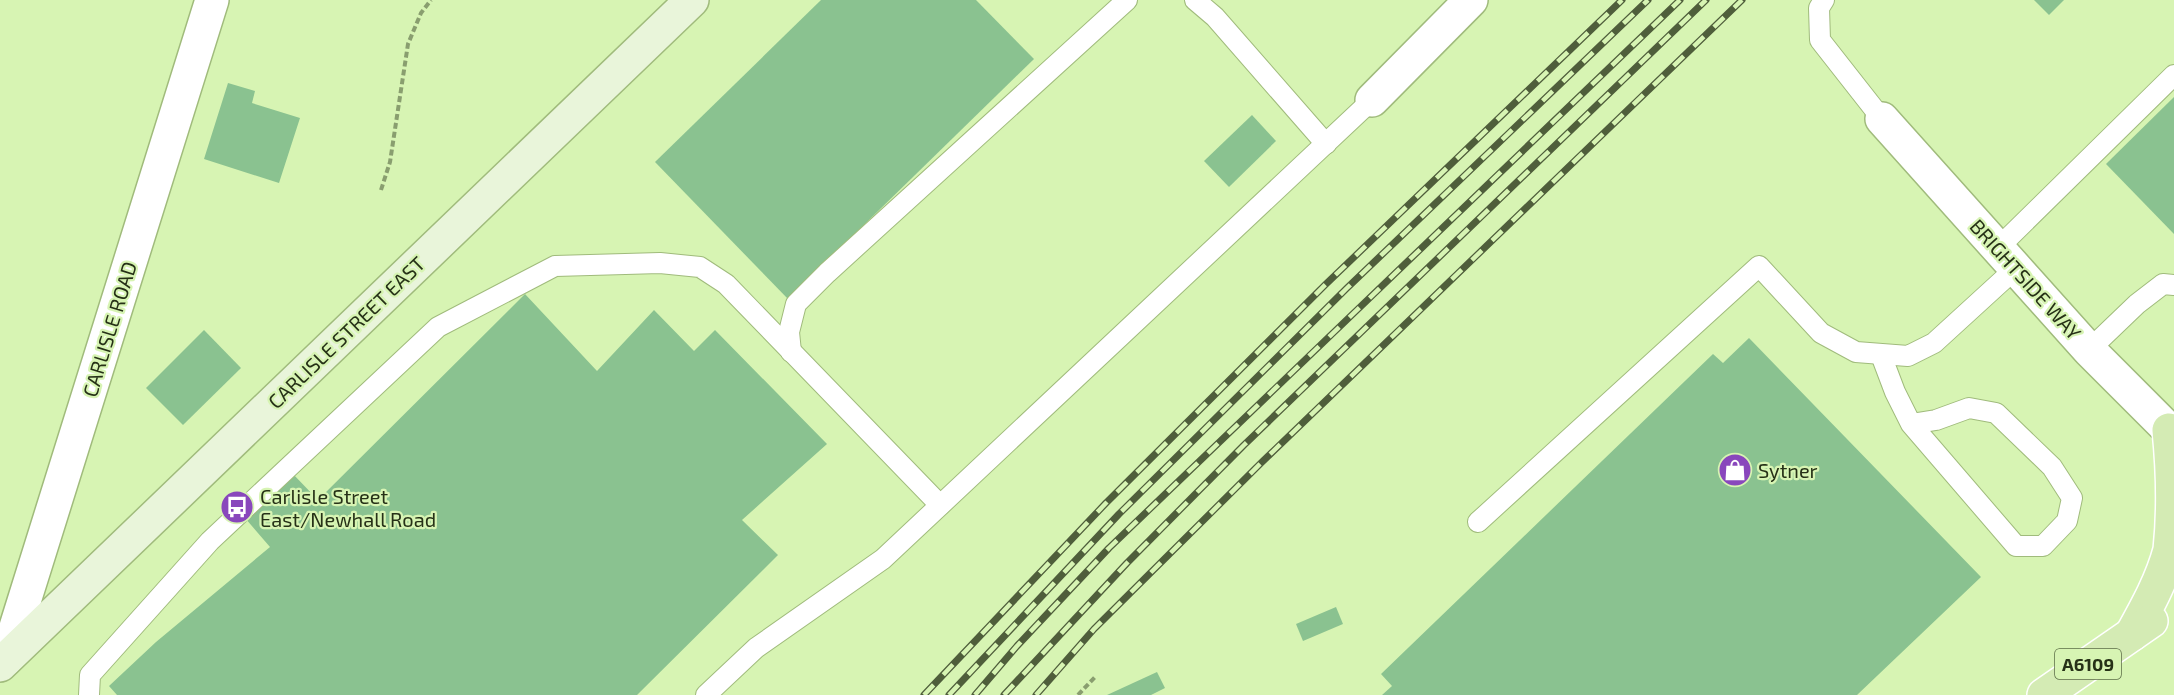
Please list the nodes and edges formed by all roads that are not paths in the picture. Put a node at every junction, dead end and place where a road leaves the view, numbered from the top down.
1 (212, 0) edge
2 (692, 0) edge
3 (1127, 0) edge
4 (1195, 0) edge
5 (1471, 0) edge
6 (1824, 0) edge
7 (2174, 75) edge
8 (1372, 100) joint
9 (1882, 118) joint
10 (1326, 144) junction
11 (2006, 259) junction
12 (2174, 285) edge
13 (2089, 350) junction
14 (791, 352) junction
15 (1881, 355) junction
16 (1911, 424) junction
17 (2171, 433) edge
18 (940, 505) junction
19 (1478, 522) dead end
20 (2174, 604) edge
21 (2132, 634) junction
22 (3, 662) edge
23 (89, 695) edge
24 (706, 695) edge
25 (2044, 695) edge

1 - 22 street, CARLISLE ROAD
2 - 22 main road, CARLISLE STREET EAST
3 - 14 lane
4 - 10 lane
5 - 8 street
6 - 9 lane
7 - 11 lane
8 - 10 lane
9 - 11 street, BRIGHTSIDE WAY
10 - 18 lane
11 - 13 street, BRIGHTSIDE WAY
11 - 15 lane
12 - 13 lane
13 - 17 street, BRIGHTSIDE WAY
14 - 18 lane
14 - 23 lane
15 - 16 lane
15 - 19 lane
16 - 16 lane
17 - 21 main road
18 - 24 lane
20 - 21 main road, A6109
21 - 25 main road, A6109

